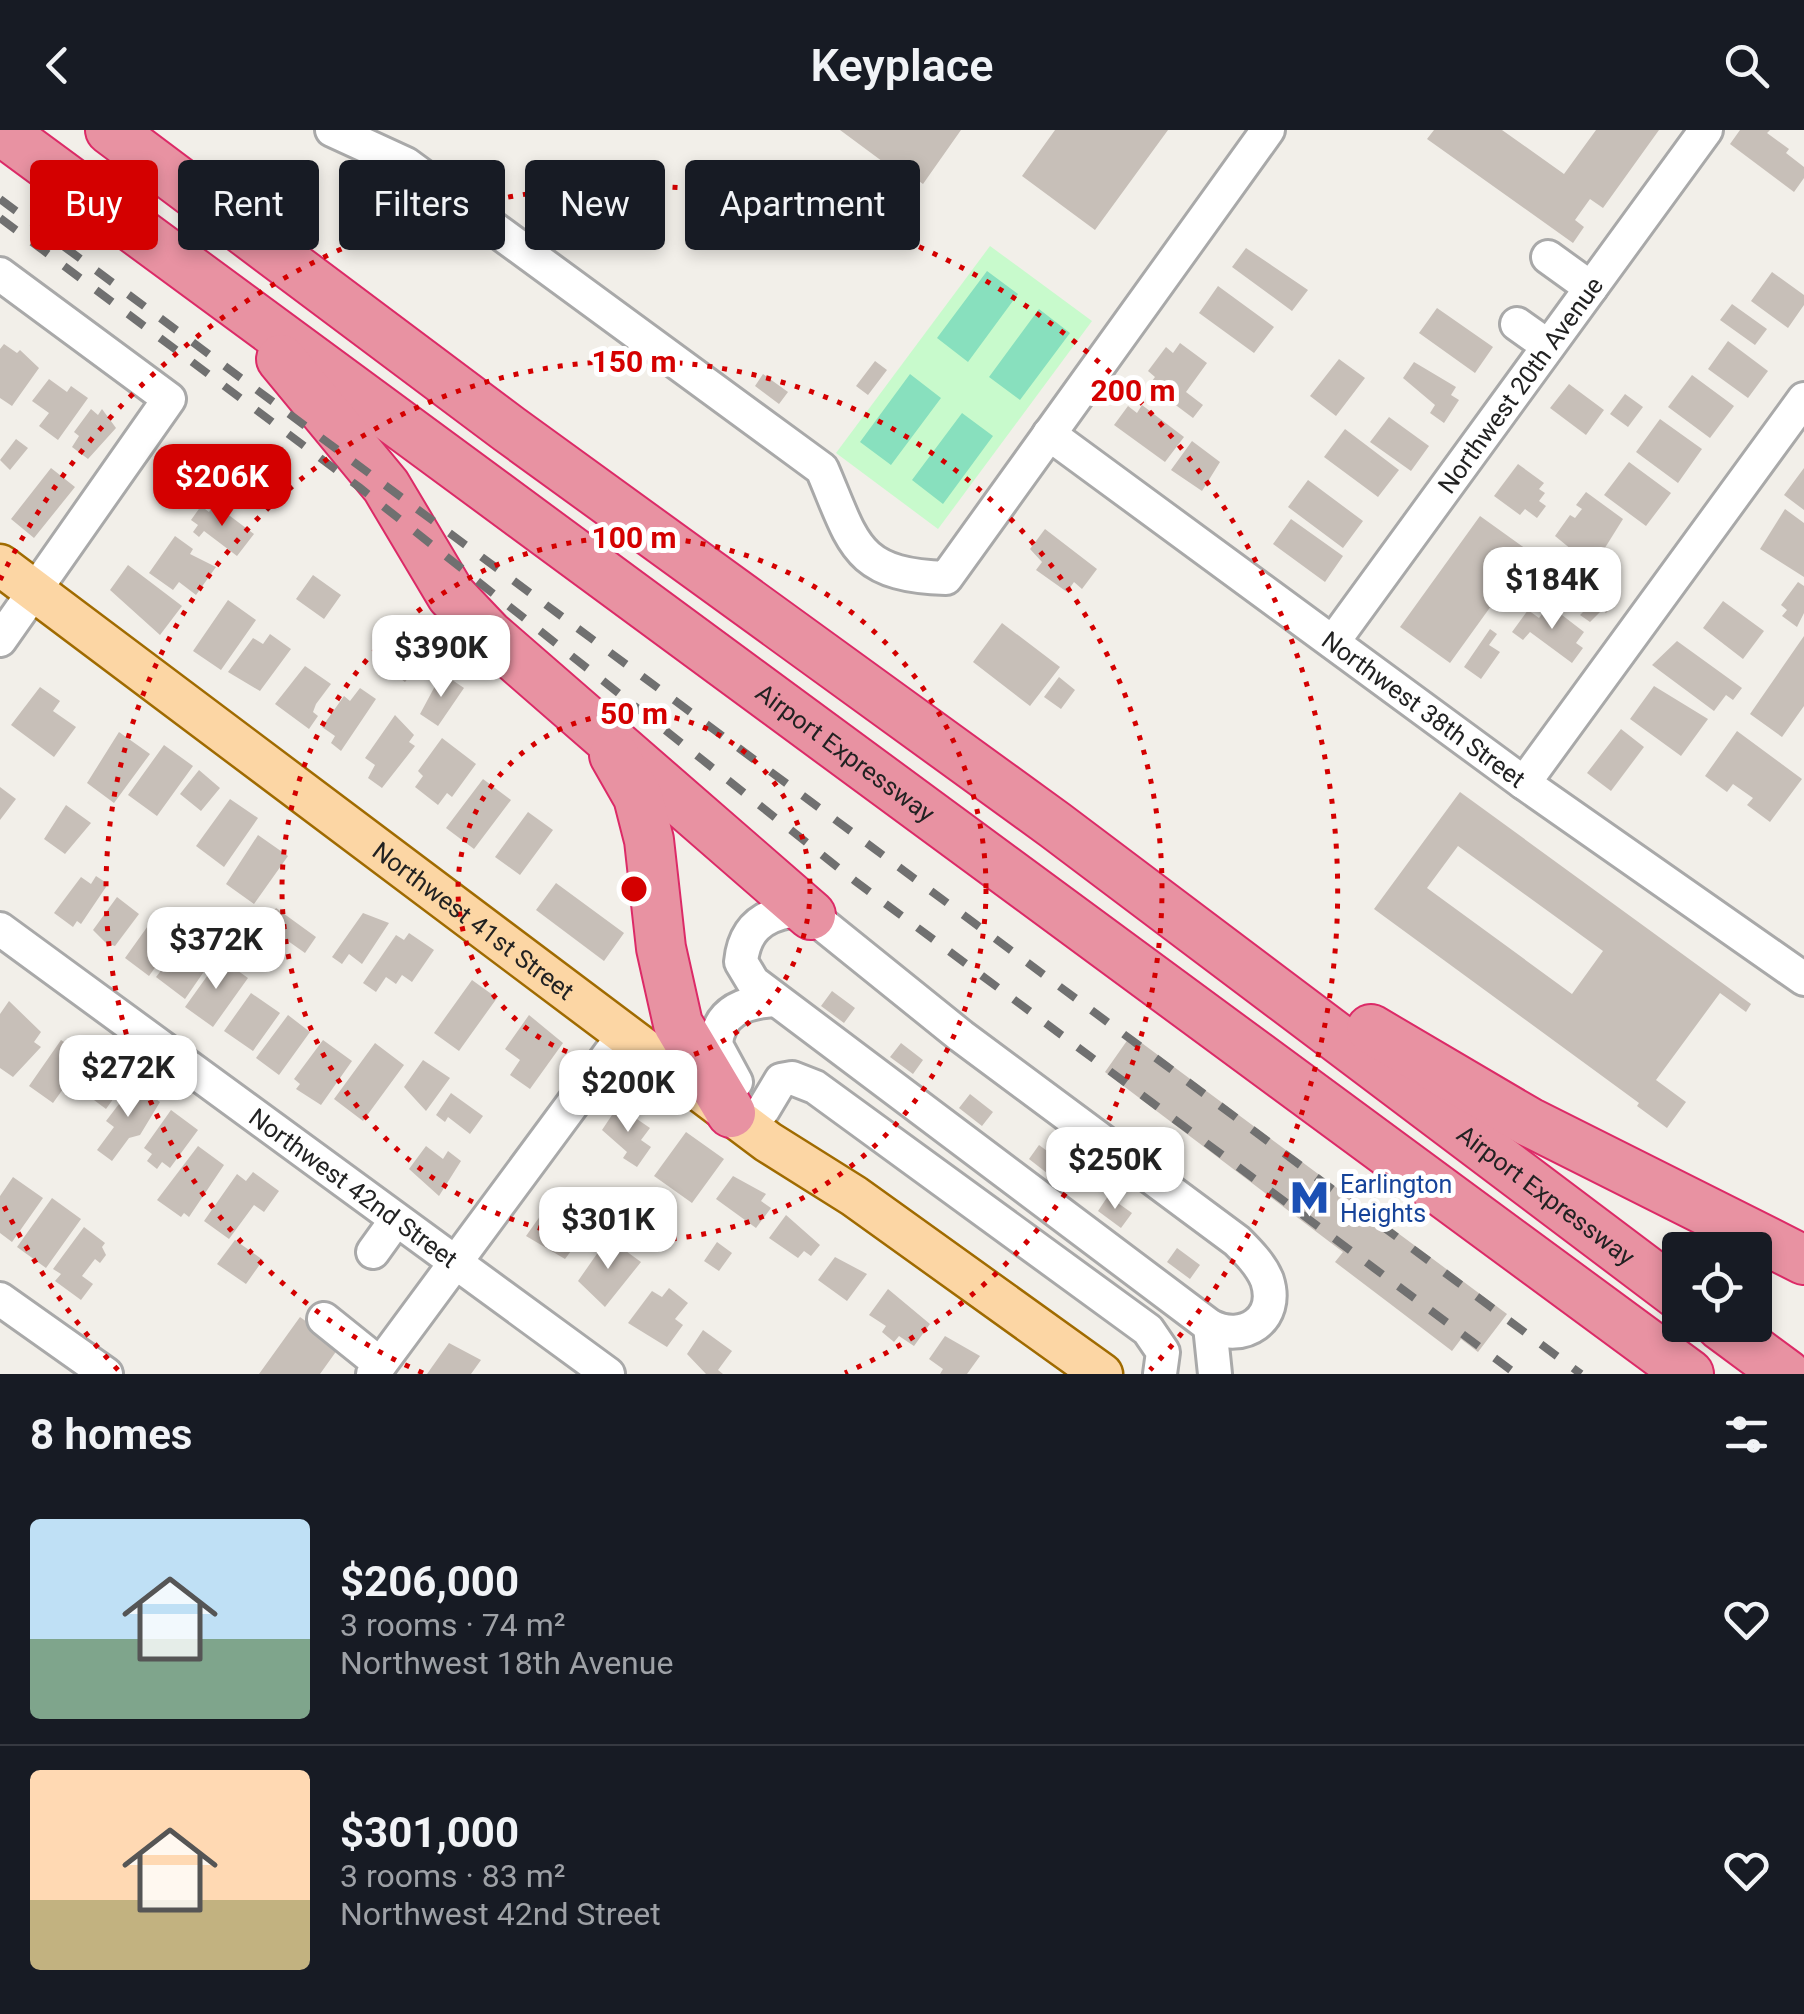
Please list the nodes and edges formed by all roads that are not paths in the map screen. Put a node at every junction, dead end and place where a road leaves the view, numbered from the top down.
1 (0, 130) edge
2 (110, 130) edge
3 (332, 130) edge
4 (1268, 130) edge
5 (1706, 130) edge
6 (1548, 258) dead end
7 (0, 274) edge
8 (1591, 288) junction
9 (222, 292) junction
10 (1517, 324) dead end
11 (1548, 346) junction
12 (1804, 399) edge
13 (1049, 434) junction
14 (0, 565) edge
15 (35, 590) junction
16 (0, 640) edge
17 (1333, 642) junction
18 (573, 707) junction
19 (1524, 783) junction
20 (1055, 825) junction
21 (811, 915) junction
22 (0, 929) edge
23 (1804, 979) edge
24 (774, 1000) junction
25 (625, 1033) junction
26 (747, 1111) junction
27 (396, 1220) junction
28 (373, 1252) dead end
29 (1804, 1260) edge
30 (452, 1261) junction
31 (1662, 1282) edge
32 (0, 1299) edge
33 (324, 1319) dead end
34 (1210, 1326) junction
35 (1743, 1342) edge
36 (377, 1369) edge
37 (106, 1374) edge
38 (608, 1374) edge
39 (1102, 1374) edge
40 (1160, 1374) edge
41 (1214, 1374) edge
42 (1689, 1374) edge
43 (1786, 1374) edge

1 - 9 highway, Airport Expressway
2 - 20 highway, Airport Expressway
3 - 13 street
4 - 13 street
5 - 8 street, Northwest 20th Avenue
6 - 8 street
7 - 15 street
8 - 11 street, Northwest 20th Avenue
9 - 18 highway
9 - 42 highway, Airport Expressway
10 - 11 street
11 - 17 street, Northwest 20th Avenue
12 - 19 street
13 - 17 street, Northwest 38th Street
14 - 15 main road, Northwest 41st Street
15 - 16 street
15 - 25 main road, Northwest 41st Street
17 - 19 street, Northwest 38th Street
18 - 21 highway
18 - 26 highway
19 - 23 street, Northwest 38th Street
20 - 29 highway
20 - 31 highway, Airport Expressway
21 - 24 street
21 - 34 street
22 - 27 street, Northwest 42nd Street
24 - 26 street
24 - 34 street
25 - 26 main road, Northwest 41st Street
25 - 30 street
26 - 39 main road, Northwest 41st Street
26 - 40 street
27 - 28 street
27 - 30 street, Northwest 42nd Street
30 - 36 street
30 - 38 street, Northwest 42nd Street
32 - 37 street
33 - 36 street
34 - 41 street
35 - 43 highway

